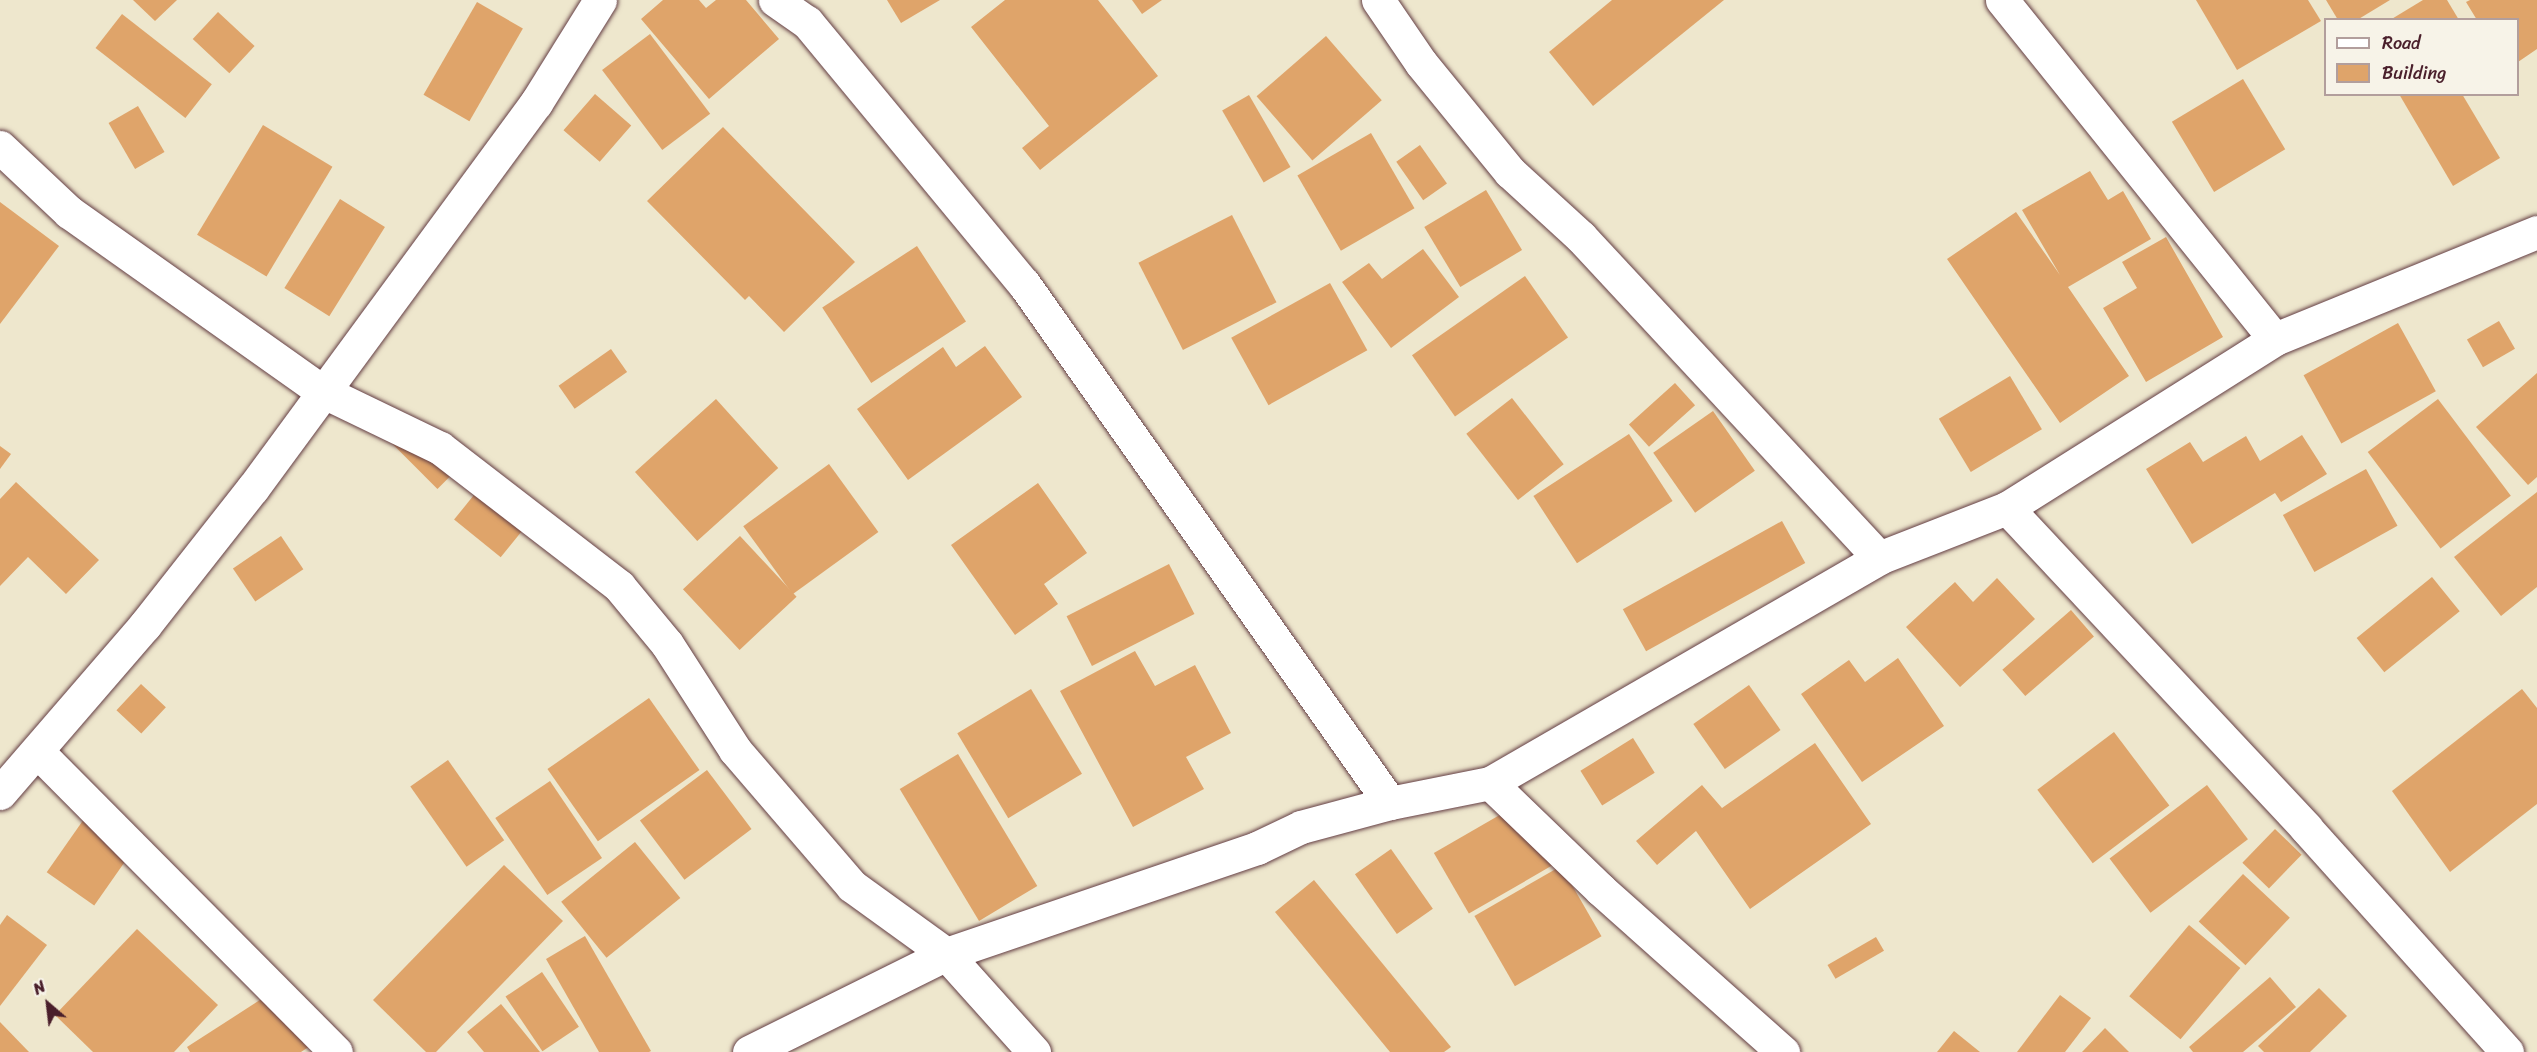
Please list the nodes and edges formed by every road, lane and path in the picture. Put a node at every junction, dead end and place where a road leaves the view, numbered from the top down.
1 (600, 0) edge
2 (775, 0) edge
3 (1378, 0) edge
4 (2002, 0) edge
5 (0, 147) edge
6 (2537, 232) edge
7 (2275, 339) junction
8 (322, 391) junction
9 (2007, 508) junction
10 (1879, 558) junction
11 (37, 751) junction
12 (4, 783) edge
13 (1490, 783) junction
14 (1390, 803) junction
15 (946, 954) junction
16 (336, 1052) edge
17 (749, 1052) edge
18 (1034, 1052) edge
19 (1783, 1052) edge
20 (2507, 1052) edge

1 - 8 street
2 - 14 street
3 - 10 street
4 - 7 street
5 - 8 street
6 - 7 street
7 - 9 street
8 - 11 street
8 - 15 street
9 - 10 street
9 - 20 street
10 - 13 street
11 - 12 street
11 - 16 street
13 - 14 street
13 - 19 street
14 - 15 street
15 - 17 street
15 - 18 street

